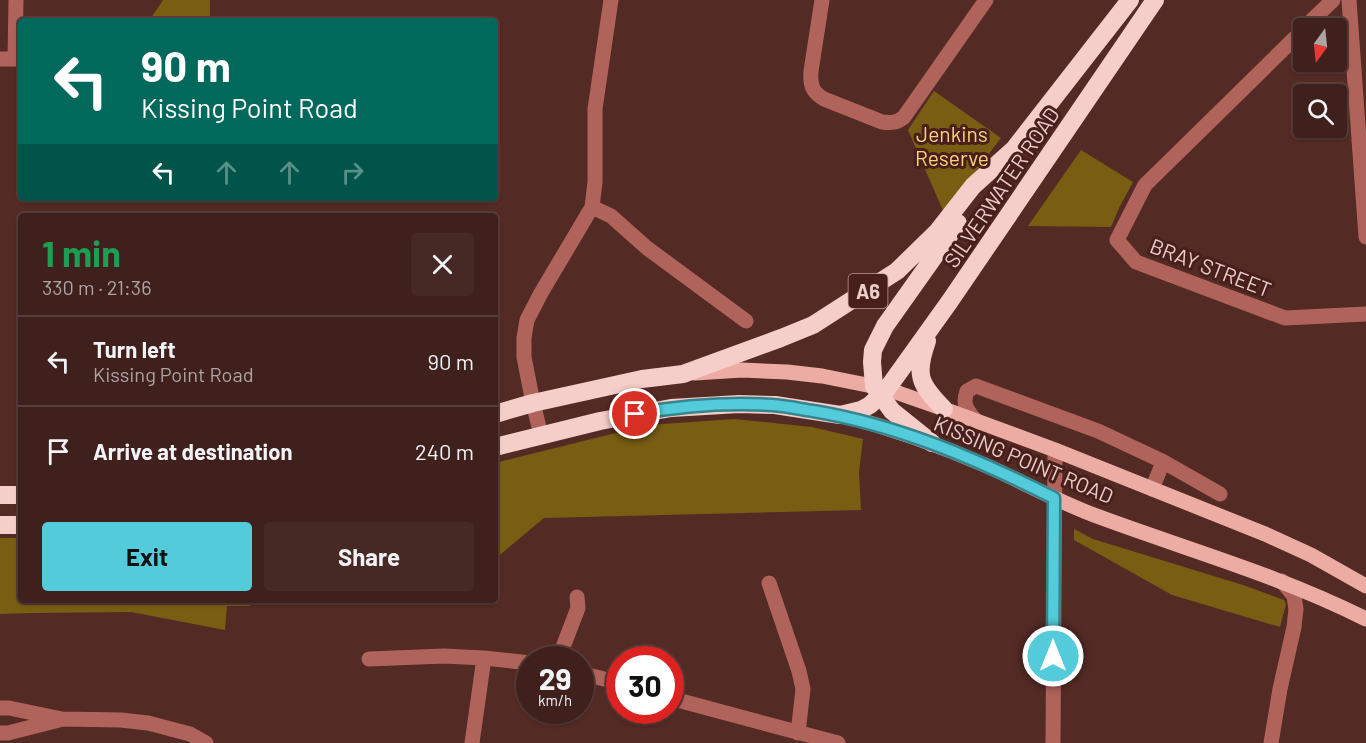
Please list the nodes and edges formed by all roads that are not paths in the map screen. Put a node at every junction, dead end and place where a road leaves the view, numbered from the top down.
1 (16, 0) edge
2 (611, 0) edge
3 (822, 0) edge
4 (986, 0) edge
5 (1130, 0) edge
6 (1155, 0) edge
7 (1333, 0) edge
8 (1349, 0) edge
9 (1315, 18) edge
10 (1293, 40) edge
11 (12, 59) edge
12 (1013, 150) junction
13 (592, 207) junction
14 (1366, 237) edge
15 (1366, 314) edge
16 (746, 321) dead end
17 (932, 325) junction
18 (683, 374) junction
19 (881, 390) junction
20 (533, 403) junction
21 (944, 409) junction
22 (498, 413) edge
23 (840, 415) junction
24 (976, 421) junction
25 (541, 435) junction
26 (932, 443) junction
27 (498, 446) edge
28 (1055, 450) junction
29 (1163, 462) junction
30 (1152, 489) junction
31 (1220, 494) dead end
32 (0, 495) edge
33 (18, 495) edge
34 (1054, 498) junction
35 (0, 525) edge
36 (18, 525) edge
37 (1282, 581) junction
38 (769, 583) dead end
39 (1366, 586) edge
40 (577, 597) dead end
41 (1366, 619) edge
42 (563, 646) edge
43 (484, 658) junction
44 (369, 659) dead end
45 (516, 661) edge
46 (684, 702) edge
47 (0, 708) edge
48 (62, 719) junction
49 (0, 733) edge
50 (798, 733) junction
51 (206, 743) edge
52 (472, 743) edge
53 (838, 743) edge
54 (1053, 743) edge
55 (1271, 743) edge

1 - 11 street
2 - 13 street
3 - 4 street
5 - 12 highway, SILVERWATER ROAD / A6
6 - 17 highway, SILVERWATER ROAD
7 - 9 street, BRAY STREET
8 - 14 street
10 - 15 street, BRAY STREET
12 - 18 highway, SILVERWATER ROAD / A6
12 - 19 highway, SILVERWATER ROAD / A6
13 - 16 street
13 - 20 street
17 - 19 highway, SILVERWATER ROAD
17 - 21 highway
18 - 19 main road, KISSING POINT ROAD
18 - 20 highway, KISSING POINT ROAD / A6
19 - 21 main road, KISSING POINT ROAD
19 - 23 highway, SILVERWATER ROAD
19 - 26 highway
20 - 22 highway, A6
20 - 25 street
21 - 24 main road, KISSING POINT ROAD
23 - 25 highway, KISSING POINT ROAD
23 - 26 main road, KISSING POINT ROAD
24 - 28 main road, KISSING POINT ROAD
24 - 29 street, KISSING POINT ROAD
25 - 27 highway, KISSING POINT ROAD
26 - 34 main road, KISSING POINT ROAD
28 - 30 main road, KISSING POINT ROAD
28 - 34 street
29 - 30 street
29 - 31 street, KISSING POINT ROAD
30 - 39 main road, KISSING POINT ROAD
32 - 33 highway
34 - 37 main road, KISSING POINT ROAD
34 - 54 street
35 - 36 highway
37 - 41 main road, KISSING POINT ROAD
37 - 55 street
38 - 50 street
40 - 42 street
43 - 44 street
43 - 45 street
43 - 52 street
46 - 50 street
47 - 48 street
48 - 49 street
48 - 51 street
50 - 53 street

